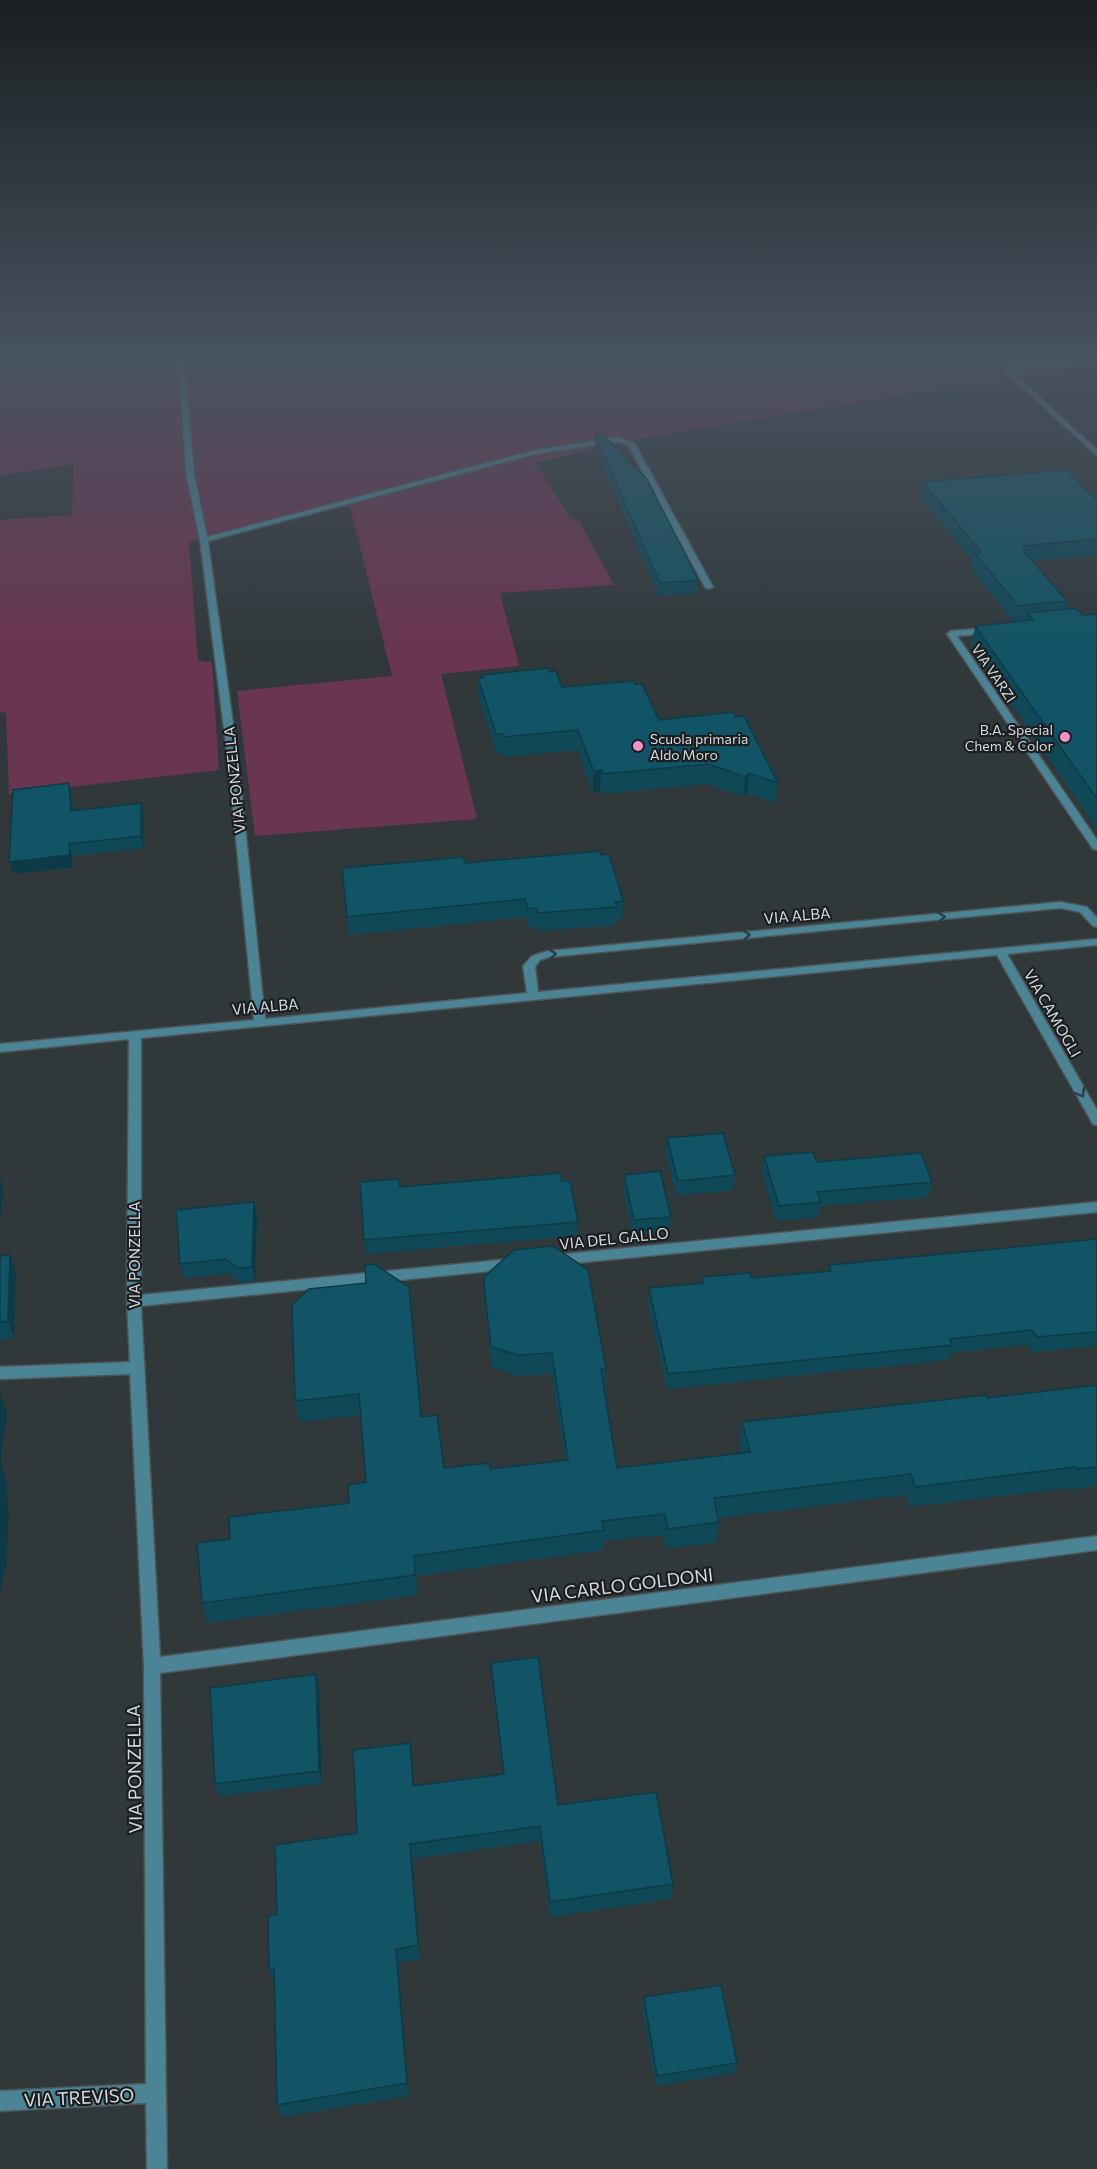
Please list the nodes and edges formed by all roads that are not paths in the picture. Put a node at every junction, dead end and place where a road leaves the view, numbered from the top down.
1 (189, 455) edge
2 (524, 455) edge
3 (637, 455) edge
4 (204, 540) junction
5 (710, 587) dead end
6 (994, 630) edge
7 (1097, 847) edge
8 (1097, 924) edge
9 (1097, 942) edge
10 (1000, 951) junction
11 (533, 996) junction
12 (260, 1021) junction
13 (135, 1034) junction
14 (0, 1048) edge
15 (1097, 1121) edge
16 (1097, 1207) edge
17 (134, 1301) junction
18 (136, 1368) junction
19 (0, 1373) edge
20 (1097, 1543) edge
21 (152, 1666) junction
22 (158, 2092) junction
23 (0, 2101) edge
24 (157, 2169) edge

1 - 4 street, VIA PONZELLA
2 - 4 street
3 - 5 street
4 - 12 street, VIA PONZELLA
6 - 7 street, VIA VARZI
11 -> 8 street, VIA ALBA
9 - 10 street, VIA ALBA
10 - 11 street, VIA ALBA
10 -> 15 street, VIA CAMOGLI
11 - 12 street, VIA ALBA
12 - 13 street, VIA ALBA
13 - 14 street, VIA ALBA
13 - 17 street, VIA PONZELLA
16 - 17 street, VIA DEL GALLO
17 - 18 street, VIA PONZELLA
18 - 19 street
18 - 21 street, VIA PONZELLA
20 - 21 street, VIA CARLO GOLDONI
21 - 22 street, VIA PONZELLA
22 - 23 street, VIA TREVISO
22 - 24 street, VIA PONZELLA

